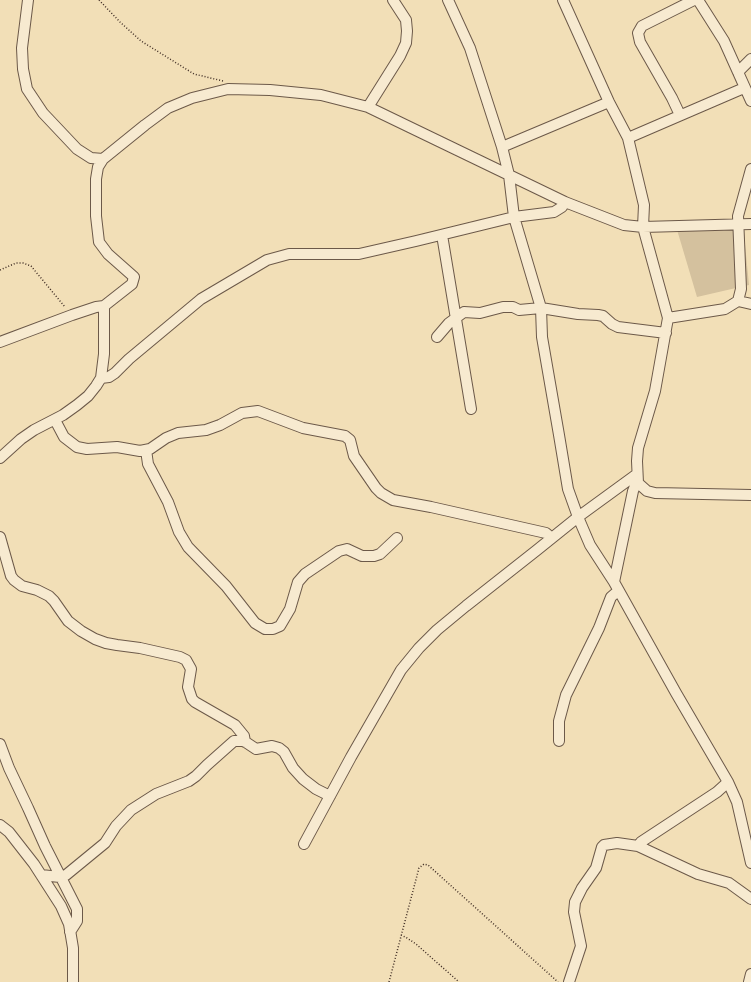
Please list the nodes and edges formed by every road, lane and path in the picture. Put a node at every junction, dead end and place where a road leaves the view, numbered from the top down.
1 (28, 0) edge
2 (99, 0) edge
3 (393, 0) edge
4 (448, 0) edge
5 (563, 0) edge
6 (694, 0) edge
7 (698, 0) edge
8 (751, 59) edge
9 (738, 72) junction
10 (744, 88) junction
11 (228, 89) junction
12 (751, 101) edge
13 (609, 102) junction
14 (368, 108) junction
15 (680, 115) junction
16 (628, 138) junction
17 (502, 147) junction
18 (103, 159) junction
19 (751, 169) edge
20 (509, 175) junction
21 (565, 202) junction
22 (514, 217) junction
23 (738, 224) junction
24 (751, 224) edge
25 (643, 228) junction
26 (442, 235) junction
27 (0, 270) edge
28 (738, 301) junction
29 (751, 304) edge
30 (104, 306) junction
31 (541, 308) junction
32 (72, 315) junction
33 (456, 317) junction
34 (668, 318) junction
35 (666, 333) junction
36 (437, 337) dead end
37 (0, 342) edge
38 (101, 378) junction
39 (471, 409) dead end
40 (55, 420) junction
41 (146, 450) junction
42 (0, 458) edge
43 (637, 479) junction
44 (751, 495) edge
45 (578, 517) junction
46 (0, 537) edge
47 (397, 538) dead end
48 (552, 538) junction
49 (616, 586) junction
50 (559, 741) dead end
51 (245, 742) junction
52 (0, 744) edge
53 (728, 782) junction
54 (330, 796) junction
55 (0, 825) edge
56 (304, 844) dead end
57 (638, 846) junction
58 (751, 863) edge
59 (41, 875) junction
60 (60, 877) junction
61 (751, 899) edge
62 (70, 932) junction
63 (401, 935) junction
64 (751, 974) edge
65 (73, 982) edge
66 (389, 982) edge
67 (459, 982) edge
68 (558, 982) edge
69 (569, 982) edge
70 (749, 982) edge

1 - 18 street
2 - 11 path
3 - 14 street
4 - 17 street
5 - 13 street
6 - 15 street
7 - 9 street
8 - 9 street
9 - 10 street
10 - 12 street
10 - 15 street
11 - 14 street
11 - 18 street
13 - 16 street
13 - 17 street
14 - 20 street
15 - 16 street
16 - 25 street
17 - 20 street
18 - 30 street
19 - 23 street
20 - 21 street
20 - 22 street
21 - 22 street
21 - 25 street
22 - 26 street
22 - 31 street
23 - 24 street
23 - 25 street
23 - 28 street
25 - 34 street
26 - 33 street
26 - 38 street
27 - 32 path
28 - 29 street
28 - 34 street
30 - 32 street
30 - 38 street
31 - 33 street
31 - 35 street
31 - 45 street
32 - 37 street
33 - 36 street
33 - 39 street
34 - 35 street
35 - 43 street
38 - 40 street
40 - 41 street
40 - 42 street
41 - 47 street
41 - 48 street
43 - 44 street
43 - 45 street
43 - 49 street
45 - 48 street
45 - 49 street
46 - 51 street
48 - 54 street
49 - 50 street
49 - 53 street
51 - 54 street
51 - 60 street
52 - 60 street
53 - 57 street
53 - 58 street
54 - 56 street
55 - 59 street
57 - 61 street
57 - 69 street
59 - 60 street
59 - 62 street
60 - 62 street
62 - 65 street
63 - 66 path
63 - 67 path
63 - 68 path
64 - 70 street

